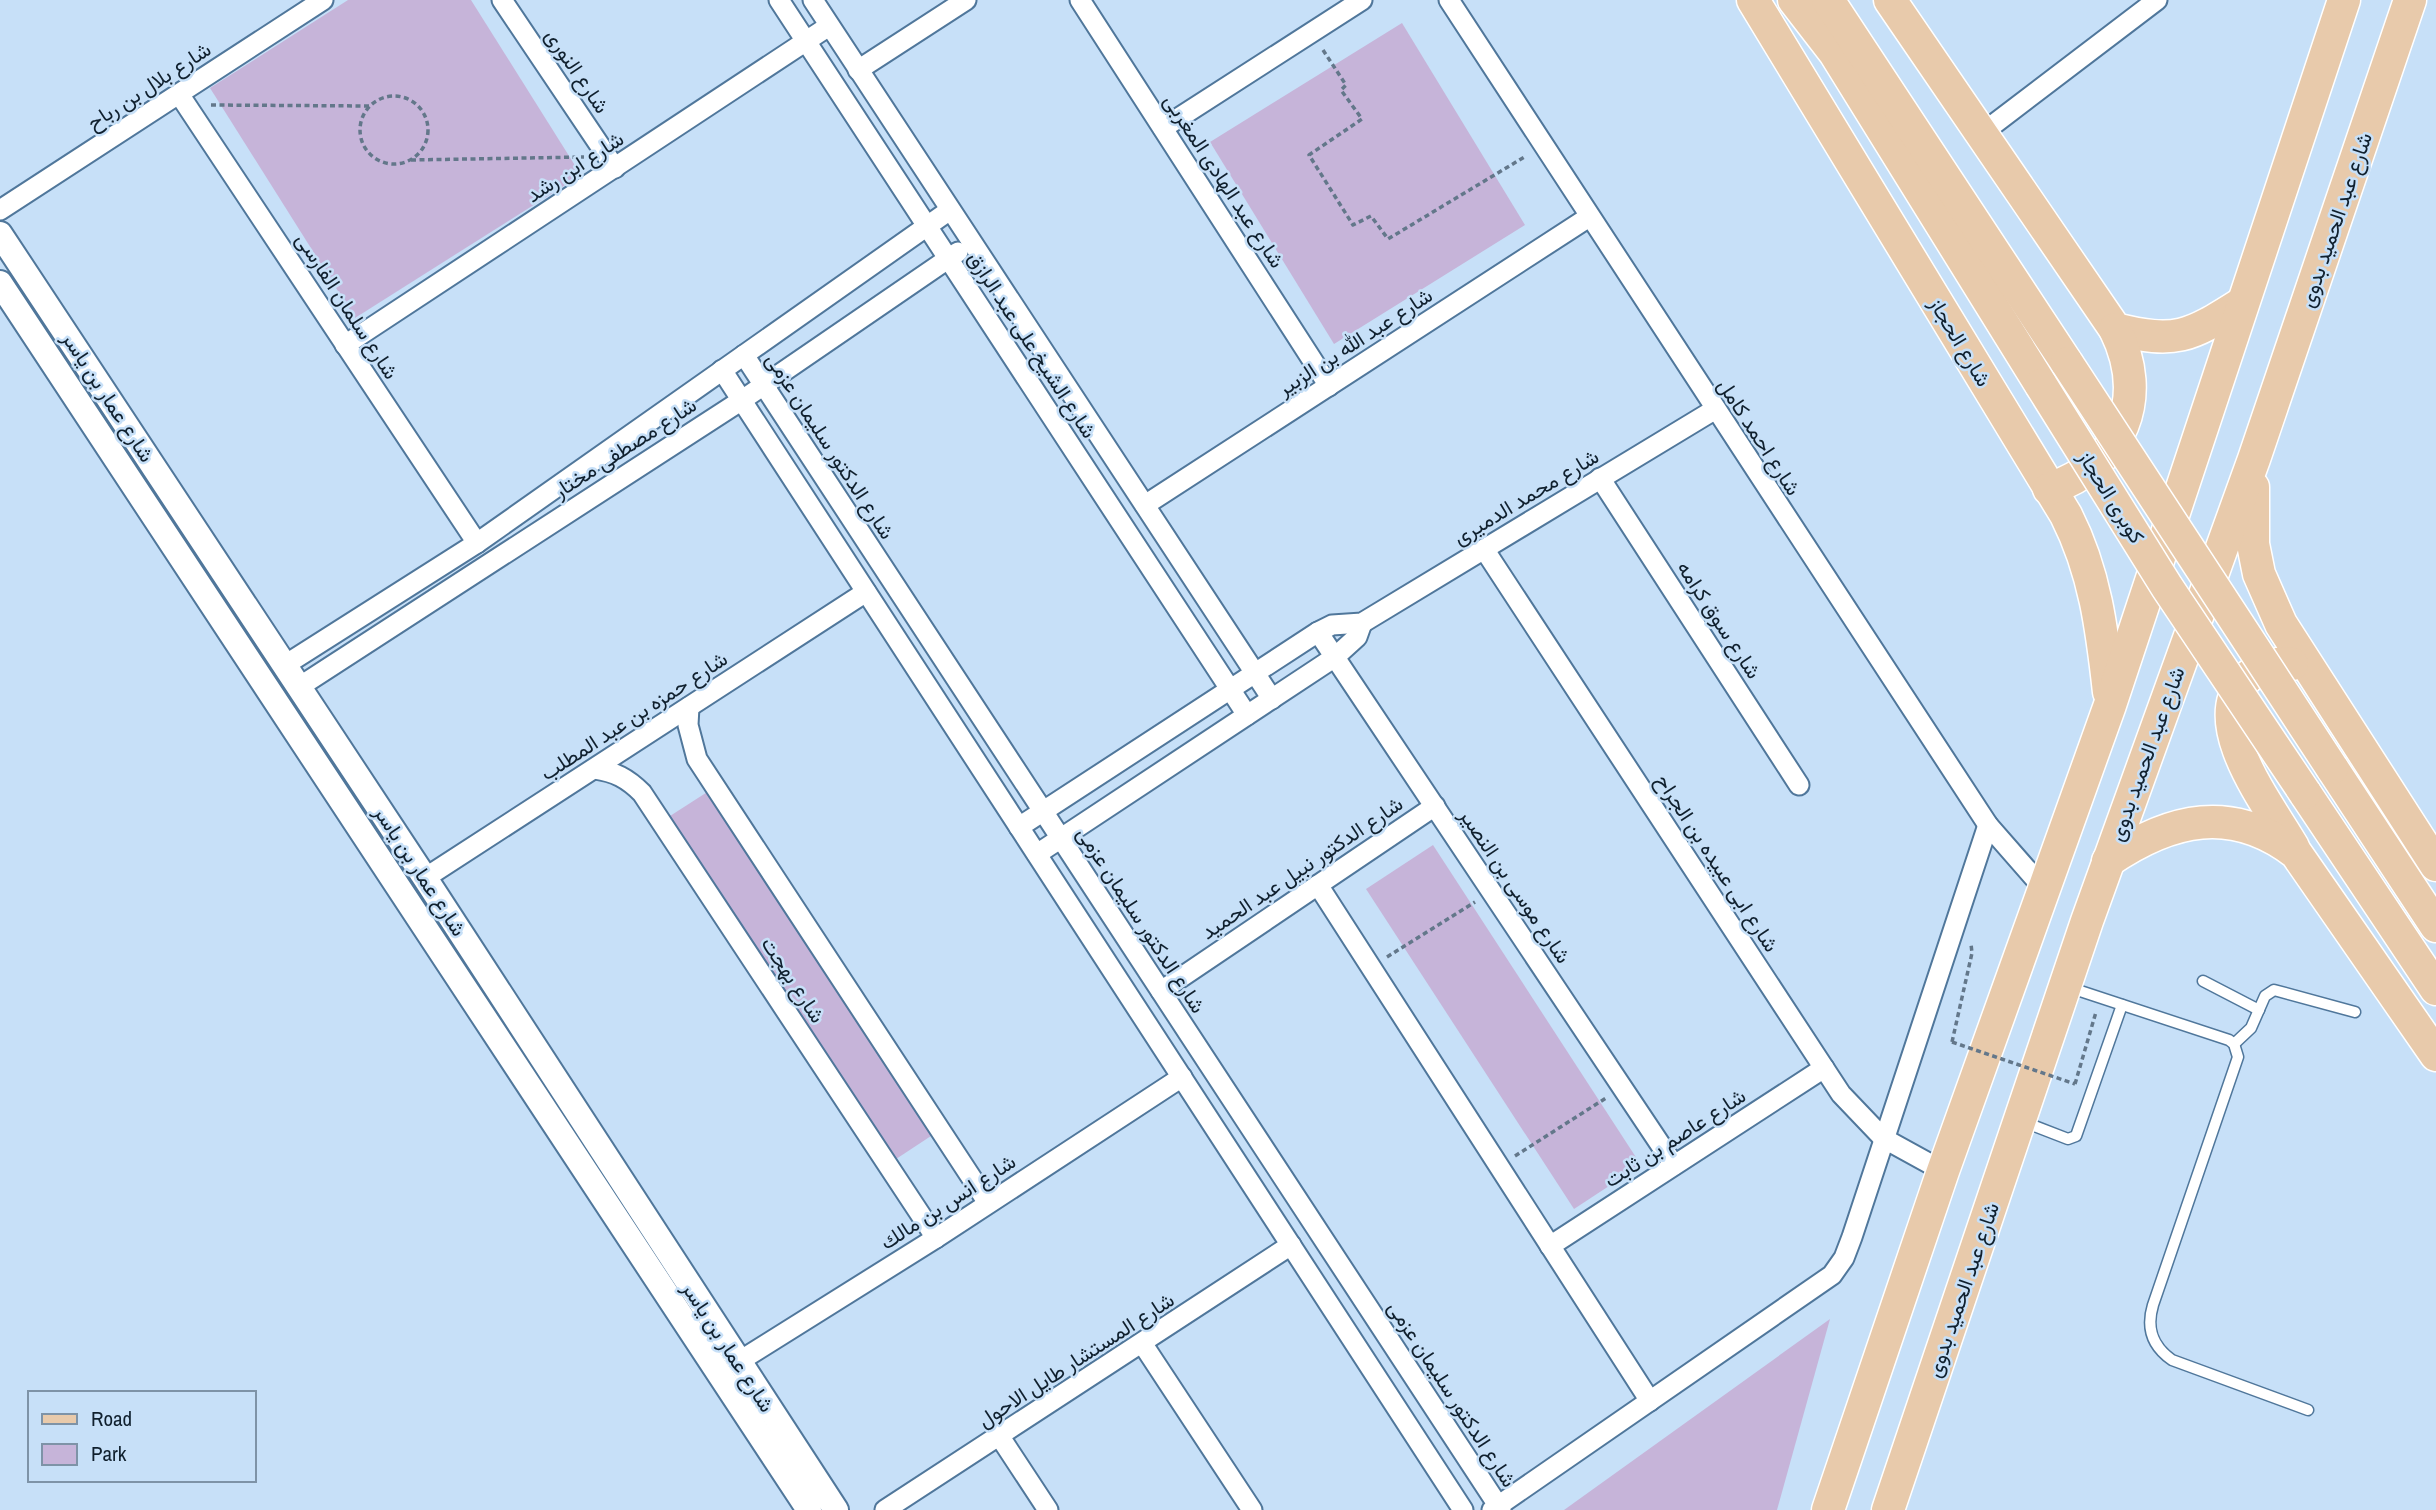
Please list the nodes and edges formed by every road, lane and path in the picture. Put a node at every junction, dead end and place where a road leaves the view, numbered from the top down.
1 (323, 0) edge
2 (502, 0) edge
3 (779, 0) edge
4 (813, 0) edge
5 (966, 0) edge
6 (1080, 0) edge
7 (1362, 0) edge
8 (1449, 0) edge
9 (1753, 0) edge
10 (1794, 0) edge
11 (1828, 0) edge
12 (1890, 0) edge
13 (2157, 0) edge
14 (2344, 0) edge
15 (2410, 0) edge
16 (830, 26) junction
17 (1311, 33) junction
18 (806, 41) junction
19 (859, 70) junction
20 (183, 99) junction
21 (370, 106) junction
22 (1163, 128) junction
23 (1981, 134) junction
24 (1543, 146) junction
25 (411, 160) junction
26 (611, 162) junction
27 (950, 209) junction
28 (0, 210) edge
29 (1589, 217) junction
30 (926, 226) junction
31 (0, 234) edge
32 (972, 243) junction
33 (948, 259) junction
34 (0, 283) edge
35 (2241, 304) junction
36 (2115, 329) junction
37 (345, 345) junction
38 (744, 355) junction
39 (722, 370) junction
40 (763, 385) junction
41 (1329, 386) junction
42 (742, 400) junction
43 (1714, 410) junction
44 (2254, 459) junction
45 (1601, 478) junction
46 (2049, 489) junction
47 (1145, 505) junction
48 (477, 543) junction
49 (1485, 549) junction
50 (866, 592) junction
51 (1362, 623) junction
52 (1318, 632) junction
53 (1335, 657) junction
54 (285, 665) junction
55 (2307, 668) junction
56 (1254, 671) junction
57 (299, 687) junction
58 (1229, 688) junction
59 (1272, 699) junction
60 (2110, 705) junction
61 (689, 707) junction
62 (1247, 715) junction
63 (595, 769) junction
64 (1799, 785) dead end
65 (1435, 806) junction
66 (1043, 811) junction
67 (1988, 825) junction
68 (1019, 827) junction
69 (1060, 839) junction
70 (2296, 853) junction
71 (1037, 854) junction
72 (2108, 861) junction
73 (2436, 865) edge
74 (425, 878) junction
75 (1318, 885) junction
76 (2044, 889) junction
77 (1492, 892) junction
78 (2436, 926) edge
79 (1370, 967) junction
80 (1966, 976) dead end
81 (2203, 982) dead end
82 (2065, 986) junction
83 (2436, 989) edge
84 (1161, 991) junction
85 (2101, 998) junction
86 (2122, 1005) junction
87 (2259, 1010) junction
88 (2355, 1013) dead end
89 (2234, 1044) junction
90 (2436, 1055) edge
91 (1824, 1069) junction
92 (1182, 1077) junction
93 (1622, 1087) junction
94 (2020, 1121) junction
95 (1883, 1138) junction
96 (1674, 1165) junction
97 (1499, 1167) junction
98 (1943, 1171) junction
99 (988, 1203) junction
100 (936, 1238) junction
101 (1291, 1245) junction
102 (1550, 1246) junction
103 (1143, 1343) junction
104 (738, 1362) junction
105 (1650, 1401) junction
106 (2308, 1410) dead end
107 (1000, 1437) junction
108 (1497, 1509) edge
109 (809, 1510) edge
110 (836, 1510) edge
111 (885, 1510) edge
112 (1048, 1510) edge
113 (1252, 1510) edge
114 (1463, 1510) edge
115 (1828, 1510) edge
116 (1888, 1510) edge

1 - 20 street, شارع بلال بن رباح
2 - 26 street, شارع النورى
3 - 18 street, شارع الشيخ على عبد الرازق
4 - 16 street, شارع الشيخ على عبد الرازق
5 - 19 street
6 - 22 street, شارع عبد الهادى المغربى
7 - 17 street
8 - 24 street, شارع احمد كامل
9 - 46 main road, شارع الحجاز
10 - 83 main road, كوبرى الحجاز, bridge
11 - 78 main road, كوبرى الحجاز, bridge
12 - 23 main road
13 - 23 street
14 - 35 main road
15 - 44 main road, شارع عبد الحميد بدوى
16 - 18 street, شارع ابن رشد
16 - 19 street, شارع الشيخ على عبد الرازق
17 - 22 street
17 - 24 path
18 - 26 street, شارع ابن رشد
18 - 30 street, شارع الشيخ على عبد الرازق
19 - 27 street, شارع الشيخ على عبد الرازق
20 - 21 path
20 - 28 street, شارع بلال بن رباح
20 - 37 street, شارع سلمان الفارسى
21 - 25 path
21 - 25 path
22 - 41 street, شارع عبد الهادى المغربى
23 - 36 main road
24 - 29 street, شارع احمد كامل
25 - 26 path
26 - 37 street, شارع ابن رشد
27 - 30 street, شارع مصطفى مختار
27 - 32 street, شارع الشيخ على عبد الرازق
29 - 41 street, شارع عبد الله بن الزبير
29 - 43 street, شارع احمد كامل
30 - 33 street, شارع الشيخ على عبد الرازق
30 - 38 street, شارع مصطفى مختار
31 - 54 street, شارع عمار بن ياسر
32 - 33 street, شارع مصطفى مختار
32 - 47 street, شارع الشيخ على عبد الرازق
33 - 40 street, شارع مصطفى مختار
33 - 58 street, شارع الشيخ على عبد الرازق
34 - 109 street, شارع عمار بن ياسر
35 - 36 main road
35 - 60 main road
36 - 46 main road
37 - 48 street, شارع سلمان الفارسى
38 - 39 street, شارع مصطفى مختار
38 - 40 street, شارع الدكتور سليمان عزمى
39 - 42 street
39 - 48 street, شارع مصطفى مختار
40 - 42 street, شارع مصطفى مختار
40 - 66 street, شارع الدكتور سليمان عزمى
41 - 47 street, شارع عبد الله بن الزبير
42 - 50 street
42 - 57 street, شارع مصطفى مختار
43 - 45 street, شارع محمد الدميرى
43 - 67 street, شارع احمد كامل
44 - 55 main road
44 - 72 main road, شارع عبد الحميد بدوى
45 - 49 street, شارع محمد الدميرى
45 - 64 street, شارع سوق كرامه
46 - 60 main road, شارع الحجاز
47 - 56 street, شارع الشيخ على عبد الرازق
48 - 54 street, شارع مصطفى مختار
49 - 51 street, شارع محمد الدميرى
49 - 91 street, شارع ابى عبيده بن الجراح
50 - 61 street, شارع حمزه بن عبد المطلب
50 - 68 street
51 - 52 street, شارع محمد الدميرى
51 - 53 street, شارع محمد الدميرى
52 - 53 street, شارع موسى بن النصير
52 - 56 street, شارع محمد الدميرى
53 - 59 street, شارع محمد الدميرى
53 - 65 street, شارع موسى بن النصير
54 - 57 street, شارع عمار بن ياسر
55 - 70 main road
55 - 73 main road
56 - 58 street, شارع محمد الدميرى
56 - 59 street, شارع الشيخ على عبد الرازق
57 - 74 street, شارع عمار بن ياسر
58 - 62 street, شارع الشيخ على عبد الرازق
58 - 66 street, شارع محمد الدميرى
59 - 62 street, شارع محمد الدميرى
60 - 76 main road
61 - 63 street, شارع حمزه بن عبد المطلب
61 - 99 street, شارع بهجت
62 - 69 street, شارع محمد الدميرى
63 - 74 street, شارع حمزه بن عبد المطلب
63 - 100 street, شارع بهجت
65 - 75 street, شارع الدكتور نبيل عبد الحميد
65 - 77 street, شارع موسى بن النصير
66 - 68 street, شارع محمد الدميرى
66 - 69 street, شارع الدكتور سليمان عزمى
67 - 76 street, شارع احمد كامل
67 - 95 street
68 - 71 street
69 - 71 street, شارع محمد الدميرى
69 - 84 street, شارع الدكتور سليمان عزمى
70 - 72 main road
70 - 90 main road
71 - 92 street
72 - 82 main road, شارع عبد الحميد بدوى
74 - 104 street, شارع عمار بن ياسر
75 - 79 street
75 - 84 street, شارع الدكتور نبيل عبد الحميد
76 - 98 main road
77 - 79 path
77 - 93 street, شارع موسى بن النصير
79 - 97 street
80 - 85 path, bridge
81 - 87 lane
82 - 85 lane
82 - 94 main road, شارع عبد الحميد بدوى
84 - 108 street, شارع الدكتور سليمان عزمى
85 - 86 lane
86 - 89 lane
86 - 94 lane
87 - 88 lane
87 - 89 lane
89 - 106 lane
91 - 95 street, شارع ابى عبيده بن الجراح
91 - 96 street, شارع عاصم بن ثابت
92 - 99 street, شارع انس بن مالك
92 - 101 street
93 - 96 street, شارع موسى بن النصير
93 - 97 path
94 - 116 main road, شارع عبد الحميد بدوى
95 - 98 street, شارع ابى عبيده بن الجراح
95 - 105 street
96 - 102 street, شارع عاصم بن ثابت
97 - 102 street
98 - 115 main road
99 - 100 street, شارع انس بن مالك
100 - 104 street, شارع انس بن مالك
101 - 103 street, شارع المستشار طايل الاحول
101 - 114 street
102 - 105 street
103 - 107 street, شارع المستشار طايل الاحول
103 - 113 street
104 - 110 street, شارع عمار بن ياسر
105 - 108 street
107 - 111 street, شارع المستشار طايل الاحول
107 - 112 street

